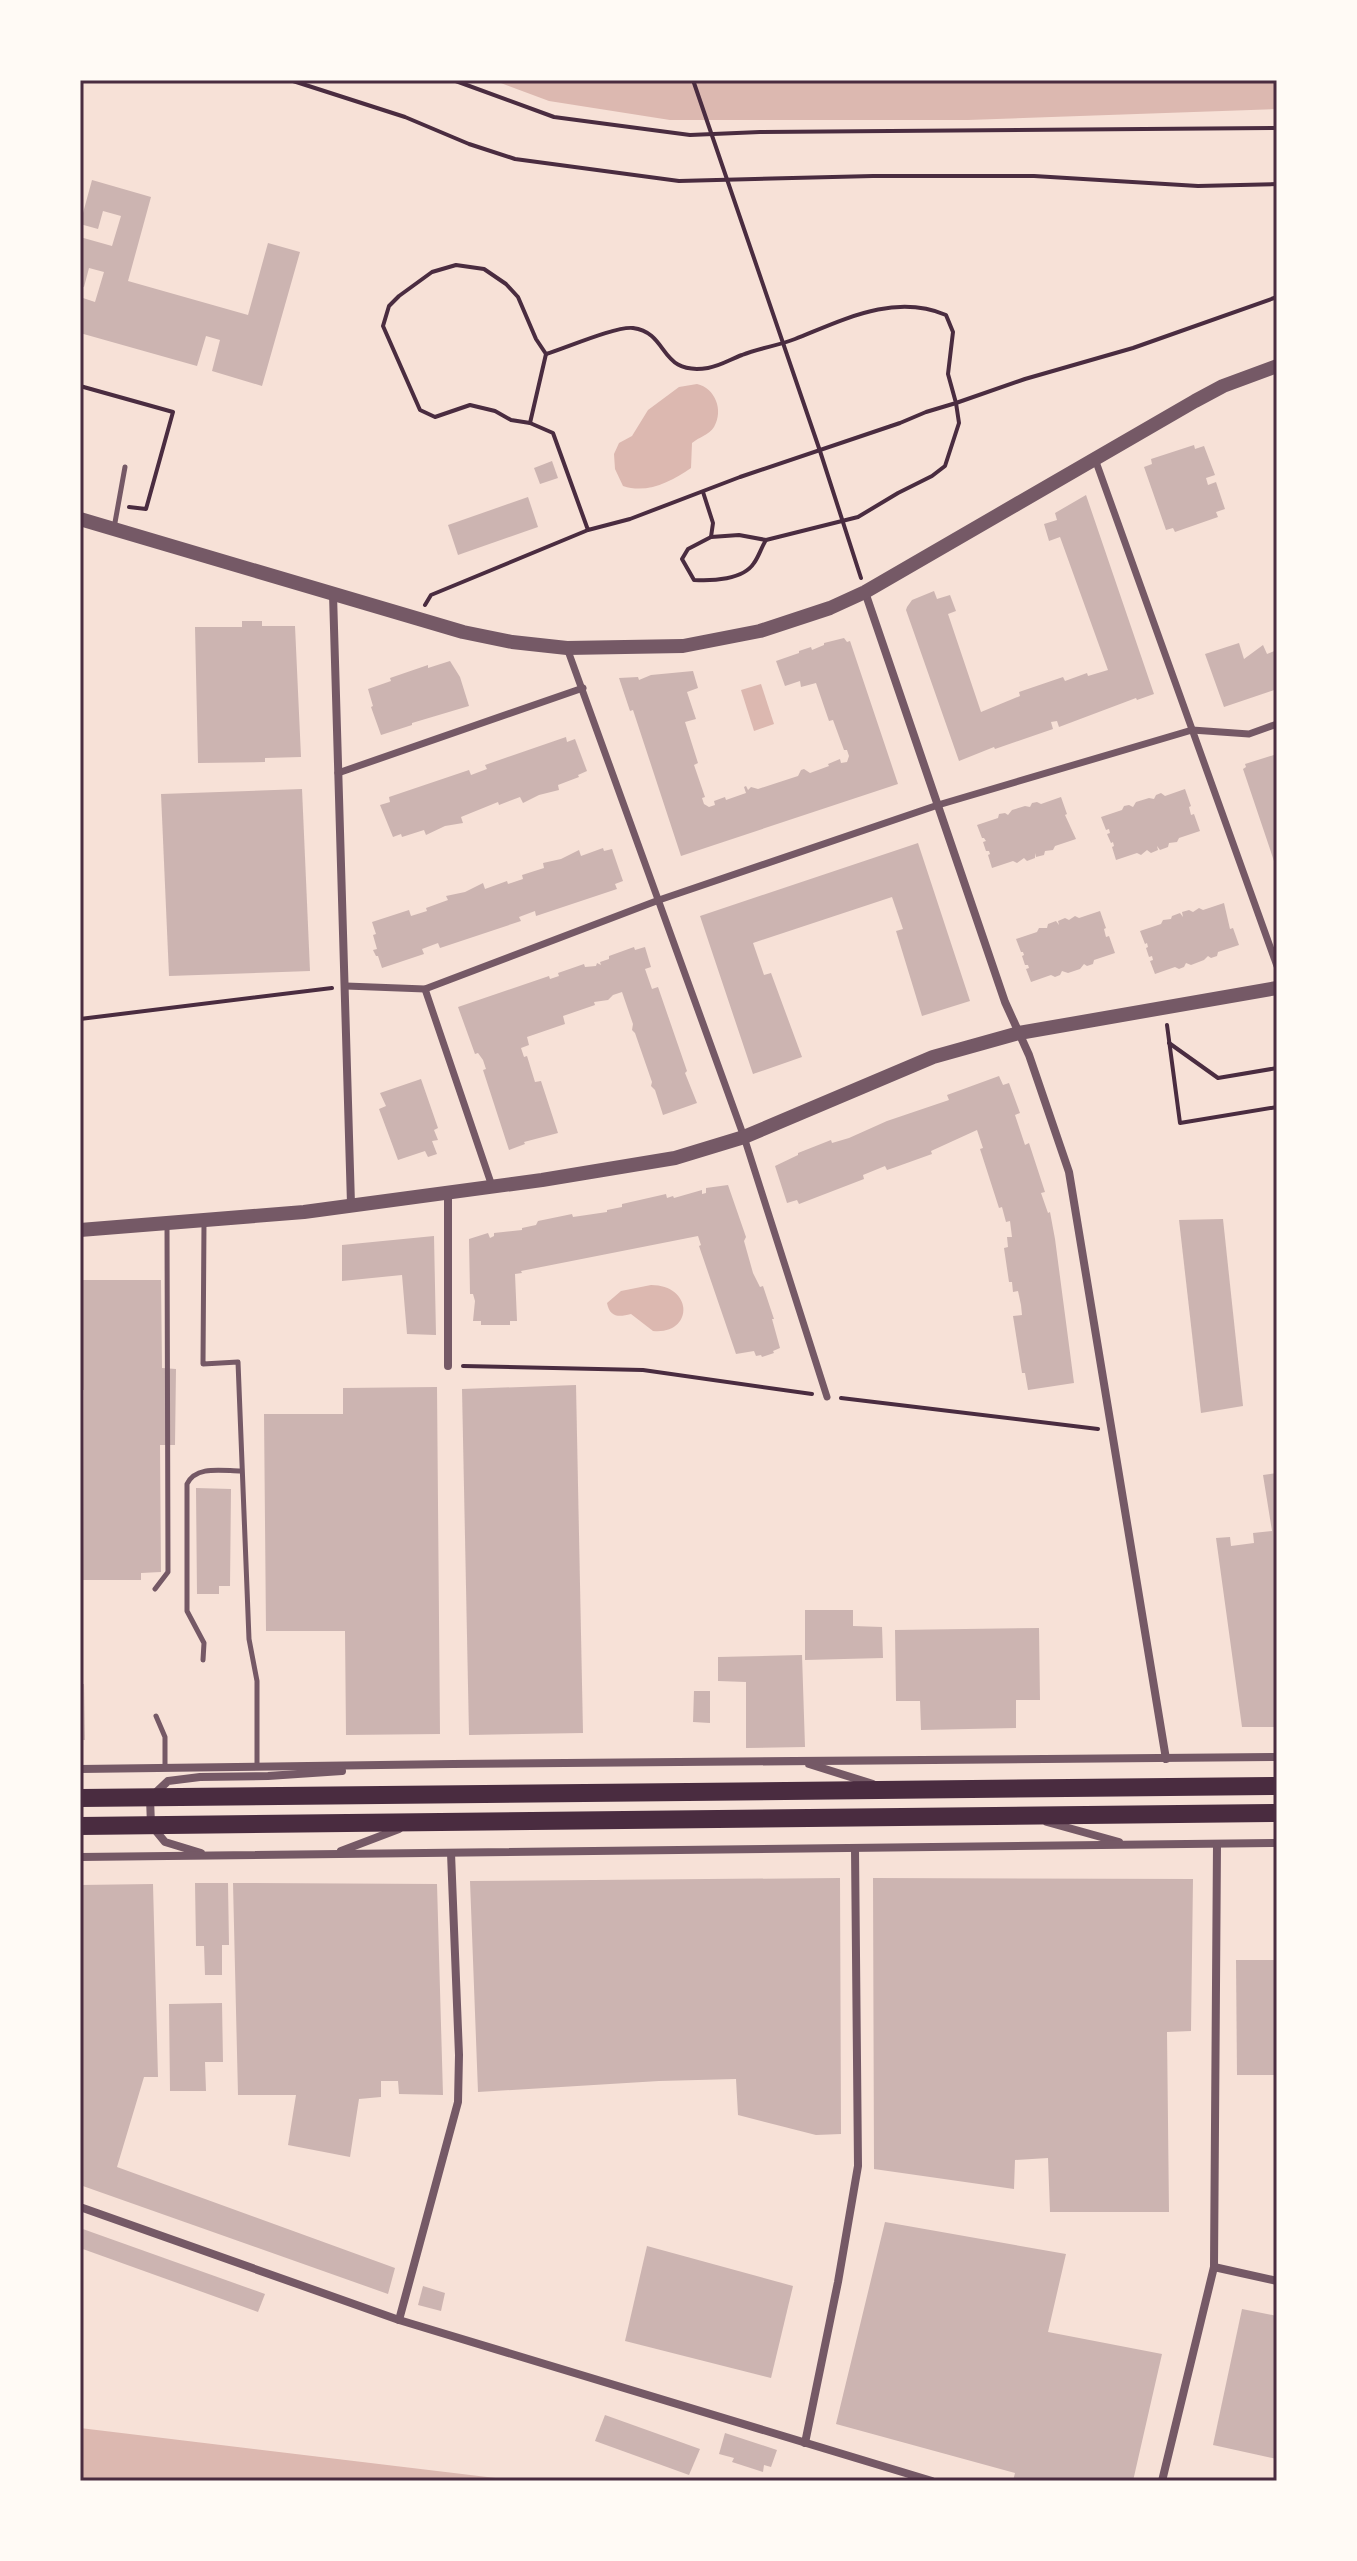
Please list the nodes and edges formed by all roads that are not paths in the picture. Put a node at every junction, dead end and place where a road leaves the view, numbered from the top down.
1 (1277, 366) edge
2 (1095, 458) junction
3 (125, 467) dead end
4 (80, 519) edge
5 (114, 529) junction
6 (865, 592) junction
7 (333, 594) junction
8 (567, 648) junction
9 (583, 688) junction
10 (1277, 724) edge
11 (1192, 730) junction
12 (338, 773) junction
13 (938, 805) junction
14 (659, 900) junction
15 (1277, 966) edge
16 (346, 986) junction
17 (1277, 988) edge
18 (425, 989) junction
19 (1019, 1033) junction
20 (744, 1137) junction
21 (492, 1186) junction
22 (448, 1192) junction
23 (351, 1204) junction
24 (204, 1220) junction
25 (167, 1223) junction
26 (80, 1230) edge
27 (448, 1366) road end
28 (827, 1397) road end
29 (241, 1471) junction
30 (155, 1589) dead end
31 (203, 1660) dead end
32 (156, 1716) dead end
33 (1277, 1757) edge
34 (1166, 1759) junction
35 (800, 1762) junction
36 (429, 1764) junction
37 (257, 1767) junction
38 (165, 1768) junction
39 (80, 1769) edge
40 (1277, 1786) edge
41 (892, 1790) junction
42 (80, 1798) edge
43 (150, 1798) junction
44 (1277, 1813) edge
45 (1023, 1815) junction
46 (415, 1823) junction
47 (151, 1825) junction
48 (80, 1826) edge
49 (1277, 1843) edge
50 (1217, 1844) junction
51 (1131, 1845) junction
52 (855, 1849) junction
53 (451, 1853) junction
54 (333, 1854) junction
55 (210, 1855) junction
56 (80, 1857) edge
57 (80, 2207) edge
58 (1214, 2267) junction
59 (1277, 2281) edge
60 (399, 2320) junction
61 (805, 2443) junction
62 (932, 2481) edge
63 (1162, 2481) edge

1 - 2 street
2 - 6 street
2 - 11 street
3 - 5 lane
4 - 5 street
5 - 7 street
6 - 8 street
6 - 13 street
7 - 8 street
7 - 12 street
8 - 9 street
9 - 12 street
9 - 14 street
10 - 11 street
11 - 13 street
11 - 15 street
12 - 16 street
13 - 14 street
13 - 19 street
14 - 18 street
14 - 20 street
16 - 18 street
16 - 23 street
17 - 19 street
18 - 21 street
19 - 20 street
19 - 34 street
20 - 21 street
20 - 28 street
21 - 22 street
22 - 23 street
22 - 27 street
23 - 24 street
24 - 25 street
24 - 29 lane
25 - 26 street
25 - 30 lane
29 - 31 lane
29 - 37 lane
32 - 38 lane
33 - 34 street
34 - 35 street
35 - 36 street
35 - 41 street
36 - 37 street
36 - 43 street
37 - 38 street
38 - 39 street
40 - 41 highway
41 - 43 highway
42 - 43 highway
43 - 47 street
44 - 45 highway
45 - 46 highway
45 - 51 street
46 - 47 highway
46 - 54 street
47 - 48 highway
47 - 55 street
49 - 50 street
50 - 51 street
50 - 58 street
51 - 52 street
52 - 53 street
52 - 61 street
53 - 54 street
53 - 60 street
54 - 55 street
55 - 56 street
57 - 60 street
58 - 59 street
58 - 63 street
60 - 61 street
61 - 62 street

